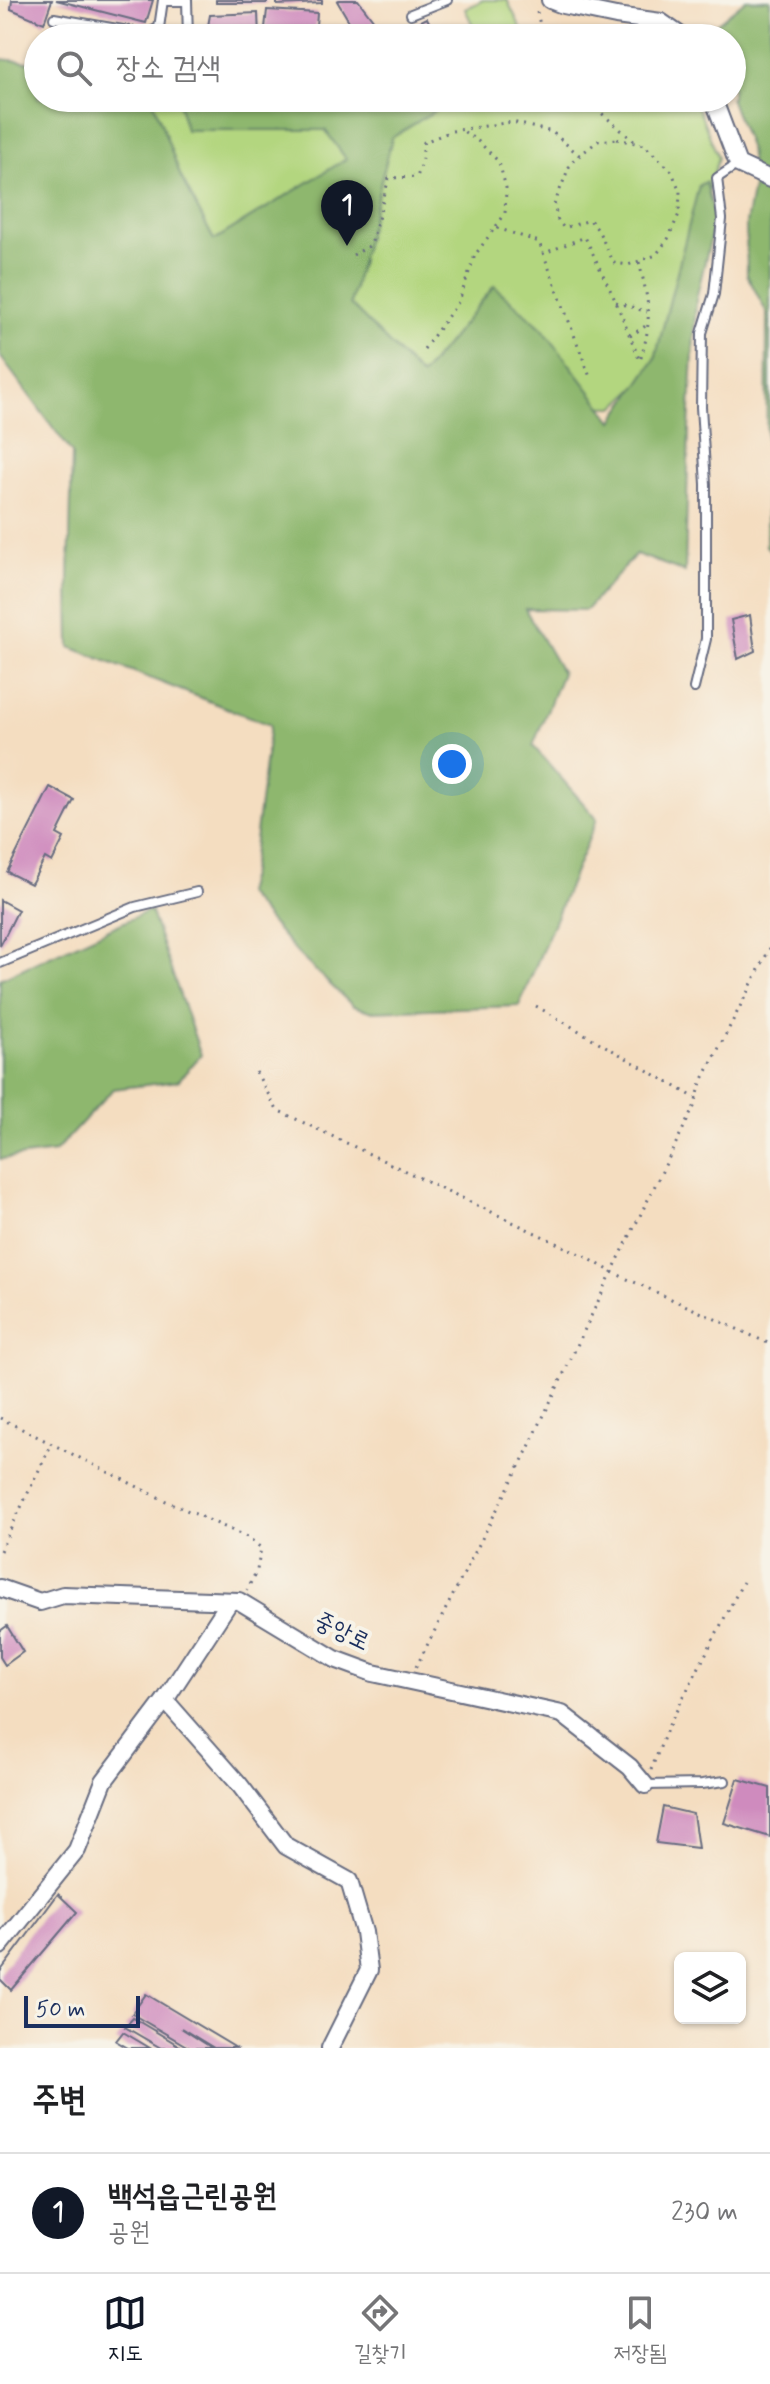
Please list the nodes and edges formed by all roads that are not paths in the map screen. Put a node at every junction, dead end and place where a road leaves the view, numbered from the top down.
1 (164, 0) edge
2 (447, 0) edge
3 (187, 1) edge
4 (544, 6) edge
5 (411, 14) dead end
6 (54, 18) dead end
7 (88, 24) edge
8 (160, 24) edge
9 (188, 24) edge
10 (664, 24) edge
11 (718, 112) edge
12 (738, 164) junction
13 (770, 179) edge
14 (694, 688) dead end
15 (197, 892) dead end
16 (0, 963) edge
17 (0, 1588) edge
18 (234, 1601) junction
19 (165, 1700) junction
20 (725, 1781) dead end
21 (645, 1785) joint
22 (0, 1946) edge
23 (330, 2048) edge

1 - 3 lane
1 - 8 lane
2 - 5 lane
3 - 9 lane
4 - 10 street
6 - 7 lane
11 - 12 street
12 - 13 street
12 - 14 lane
15 - 16 lane
17 - 18 street, 중앙로
18 - 19 street
18 - 21 street, 중앙로
19 - 22 street
19 - 23 street
20 - 21 lane

